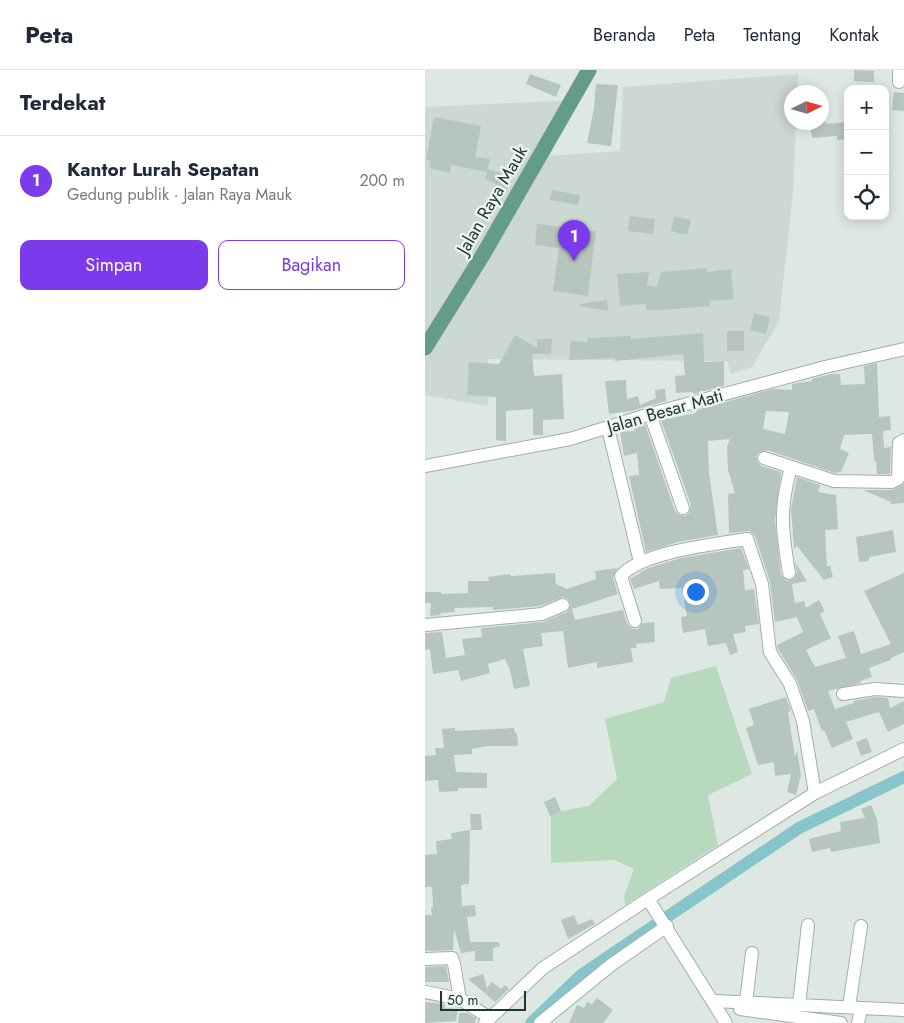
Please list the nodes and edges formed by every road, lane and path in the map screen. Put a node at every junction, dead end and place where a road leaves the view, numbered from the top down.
1 (589, 70) edge
2 (425, 348) edge
3 (903, 352) edge
4 (650, 414) junction
5 (608, 428) junction
6 (904, 440) edge
7 (764, 458) dead end
8 (425, 466) edge
9 (791, 467) junction
10 (683, 508) dead end
11 (639, 562) junction
12 (789, 573) dead end
13 (563, 605) dead end
14 (635, 621) dead end
15 (425, 625) edge
16 (904, 691) edge
17 (843, 694) dead end
18 (904, 749) edge
19 (815, 793) junction
20 (650, 901) junction
21 (666, 924) junction
22 (808, 925) dead end
23 (861, 926) dead end
24 (752, 953) dead end
25 (425, 959) edge
26 (425, 992) edge
27 (460, 999) junction
28 (746, 1002) junction
29 (715, 1004) junction
30 (799, 1005) junction
31 (855, 1007) junction
32 (904, 1010) edge
33 (487, 1020) edge
34 (540, 1023) edge
35 (726, 1023) edge
36 (841, 1023) edge
37 (857, 1023) edge

1 - 2 main road, Jalan Raya Mauk
3 - 4 street, Jalan Besar Mati
4 - 5 street, Jalan Besar Mati
4 - 10 street
5 - 8 street, Jalan Besar Mati
5 - 11 street
6 - 9 street
7 - 9 street
9 - 12 street
11 - 14 street
11 - 19 street
13 - 15 street
16 - 17 street
18 - 19 street
19 - 20 street
20 - 21 street
20 - 33 street
21 - 29 street
21 - 34 street
22 - 30 street
23 - 31 street
24 - 28 street
25 - 27 street
26 - 27 street
27 - 33 street
28 - 29 street
28 - 30 street
29 - 35 street
29 - 36 street
30 - 31 street
31 - 32 street
31 - 37 street

